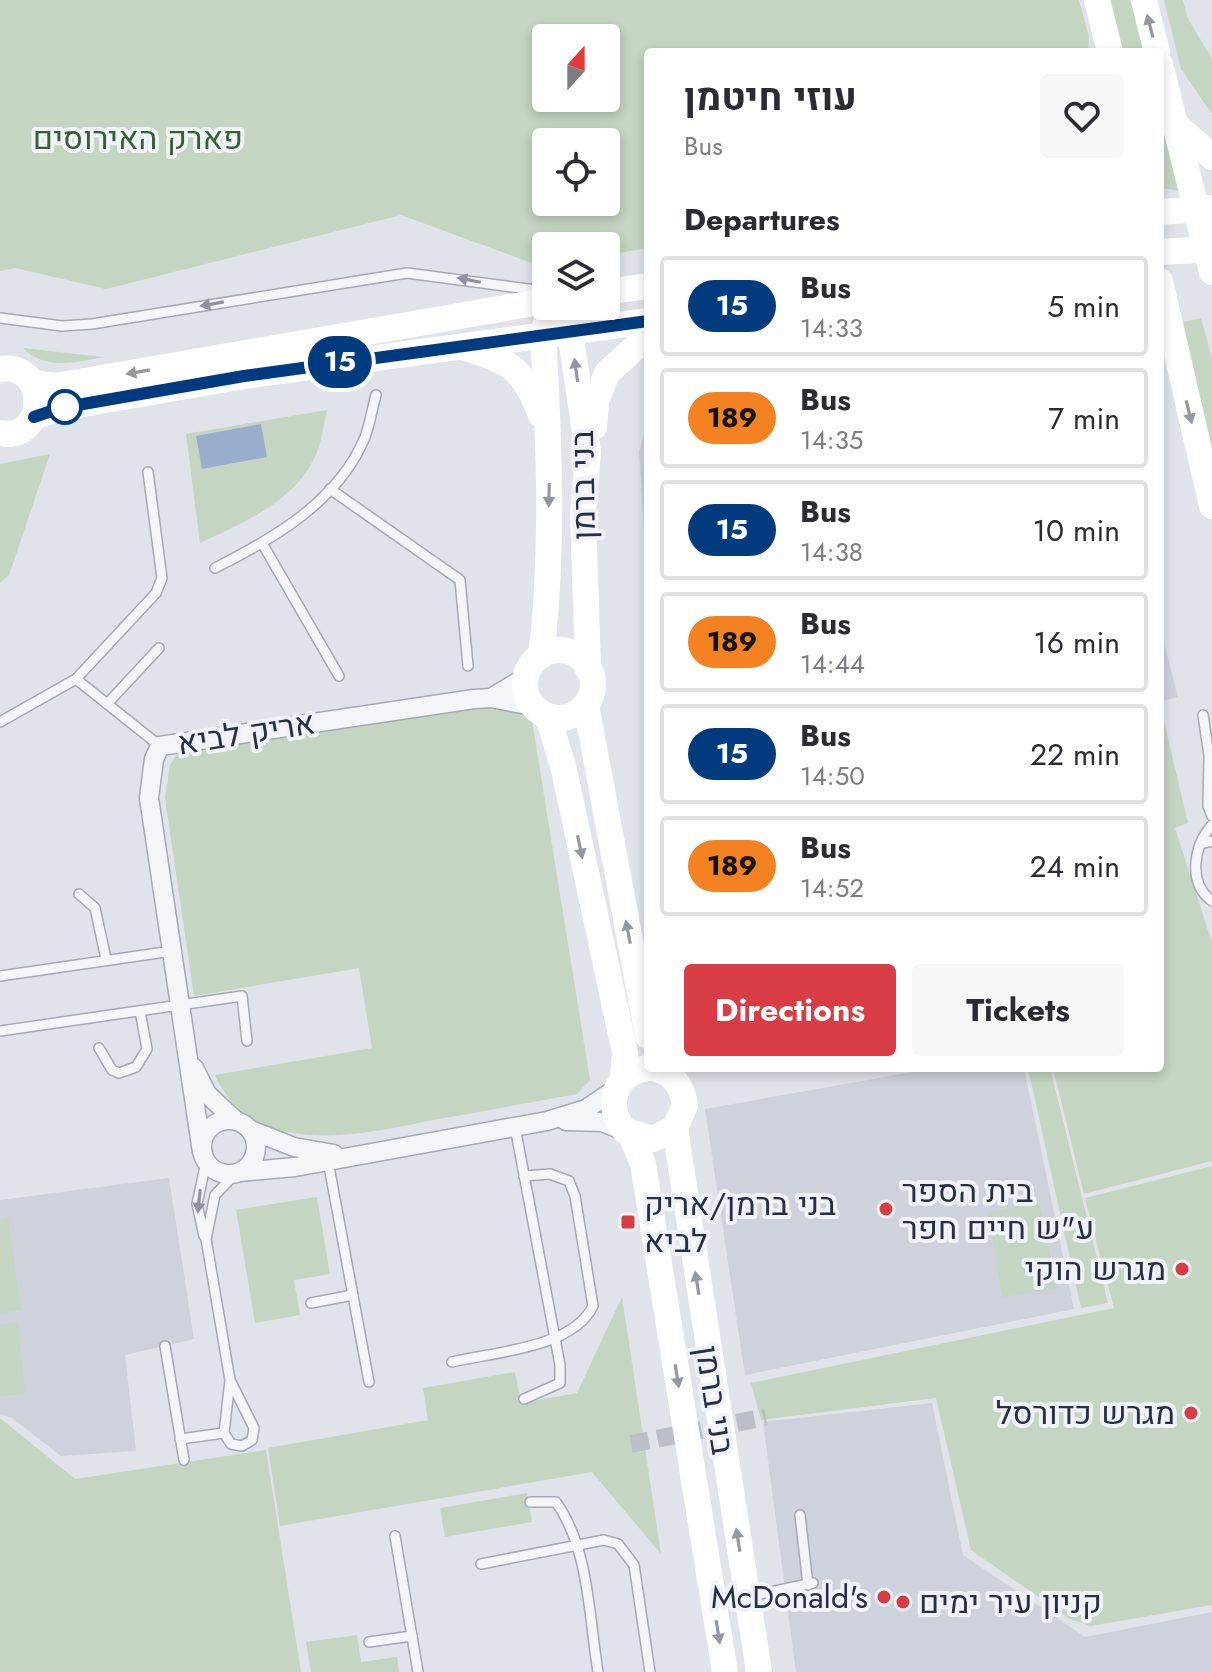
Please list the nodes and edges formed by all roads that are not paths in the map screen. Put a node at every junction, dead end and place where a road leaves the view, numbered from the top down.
1 (1097, 0) edge
2 (1144, 0) edge
3 (1109, 48) edge
4 (1156, 48) edge
5 (1164, 80) edge
6 (1175, 123) junction
7 (1212, 157) edge
8 (1205, 208) edge
9 (1164, 212) edge
10 (1164, 252) edge
11 (1210, 256) edge
12 (644, 287) edge
13 (532, 289) edge
14 (620, 290) edge
15 (1164, 301) edge
16 (532, 303) edge
17 (0, 318) edge
18 (548, 320) edge
19 (563, 320) edge
20 (644, 322) edge
21 (570, 331) junction
22 (543, 333) junction
23 (644, 339) edge
24 (1164, 344) edge
25 (458, 346) junction
26 (1176, 360) junction
27 (0, 368) edge
28 (33, 383) junction
29 (376, 395) dead end
30 (34, 417) junction
31 (0, 433) edge
32 (549, 435) junction
33 (148, 472) dead end
34 (330, 489) junction
35 (584, 490) junction
36 (1212, 506) edge
37 (262, 543) junction
38 (215, 568) dead end
39 (159, 648) dead end
40 (468, 666) dead end
41 (533, 667) junction
42 (588, 669) junction
43 (339, 676) dead end
44 (76, 679) junction
45 (491, 698) junction
46 (107, 704) junction
47 (586, 705) junction
48 (540, 711) junction
49 (1203, 715) dead end
50 (0, 722) edge
51 (160, 746) junction
52 (1212, 816) edge
53 (1212, 825) edge
54 (1212, 841) edge
55 (1200, 844) junction
56 (79, 894) dead end
57 (1212, 901) edge
58 (172, 951) junction
59 (106, 959) junction
60 (0, 976) edge
61 (180, 1005) junction
62 (140, 1011) junction
63 (644, 1015) edge
64 (0, 1031) edge
65 (247, 1041) dead end
66 (187, 1046) junction
67 (99, 1048) dead end
68 (662, 1072) edge
69 (619, 1084) junction
70 (547, 1121) junction
71 (678, 1123) junction
72 (243, 1125) junction
73 (515, 1127) junction
74 (628, 1133) junction
75 (204, 1157) junction
76 (328, 1158) junction
77 (238, 1172) junction
78 (524, 1176) junction
79 (206, 1239) junction
80 (353, 1295) junction
81 (311, 1303) dead end
82 (555, 1339) junction
83 (165, 1346) dead end
84 (452, 1362) dead end
85 (230, 1380) junction
86 (369, 1382) dead end
87 (524, 1399) dead end
88 (224, 1433) junction
89 (180, 1439) junction
90 (184, 1460) dead end
91 (530, 1502) dead end
92 (800, 1515) dead end
93 (395, 1536) dead end
94 (577, 1545) junction
95 (481, 1564) dead end
96 (747, 1596) junction
97 (412, 1636) junction
98 (369, 1642) dead end
99 (418, 1672) edge
100 (598, 1672) edge
101 (650, 1672) edge
102 (725, 1672) edge
103 (759, 1672) edge

1 - 3 street
4 -> 2 street
5 - 6 street
6 - 7 street
6 - 8 street
8 - 9 street
8 - 11 street
10 - 11 street
12 - 14 street
13 -> 17 lane
15 - 26 street
16 -> 28 street
18 - 22 street, בני ברמן
19 - 21 street, בני ברמן
20 - 21 street
21 - 22 street
35 -> 21 street, בני ברמן
22 - 25 street
22 - 32 street, בני ברמן
23 - 35 street
24 - 26 street
25 - 30 street
25 - 32 street
26 -> 36 street
27 - 28 street
28 - 30 street
29 - 34 lane
30 - 31 street
32 -> 41 street, בני ברמן
33 - 44 lane
34 - 37 lane
34 - 40 lane
35 - 42 street, בני ברמן
37 - 38 lane
37 - 43 lane
39 - 46 lane
41 - 42 street
41 - 45 street, אריק לביא
41 - 48 street
42 - 47 street
44 - 46 lane
44 - 50 lane
45 - 48 street, אריק לביא
45 - 51 street, אריק לביא
46 - 51 lane
47 - 48 street
63 -> 47 street
48 -> 69 street
49 - 52 lane
51 - 58 street, אריק לביא
53 - 55 lane
54 - 55 lane
55 - 57 lane
56 - 59 lane
58 - 59 lane
58 - 61 street, אריק לביא
59 - 60 lane
61 - 62 lane
61 - 65 lane
61 - 66 street, אריק לביא
62 - 64 lane
62 - 67 lane
66 - 72 street, אריק לביא
66 - 75 street, אריק לביא
68 - 69 street
68 - 71 street
69 - 70 street, אריק לביא
69 - 74 street
70 - 73 street, אריק לביא
70 - 74 street, אריק לביא
71 - 74 street
96 -> 71 street, בני ברמן
72 - 75 street
72 - 76 street, אריק לביא
72 - 77 street
73 - 76 street, אריק לביא
73 - 78 lane
74 -> 102 street, בני ברמן
75 - 77 street
75 -> 79 lane
76 - 77 street, אריק לביא
76 - 80 lane
77 - 79 lane
78 - 82 lane
78 - 82 lane
79 - 85 lane
80 - 81 lane
80 - 86 lane
82 - 84 lane
82 - 87 lane
83 - 89 lane
85 - 88 lane
85 - 88 lane
88 - 89 lane
89 - 90 lane
91 - 94 lane
92 - 96 lane
93 - 97 lane
94 - 95 lane
94 - 100 lane
94 - 101 lane
96 - 103 street, בני ברמן
97 - 98 lane
97 - 99 lane

